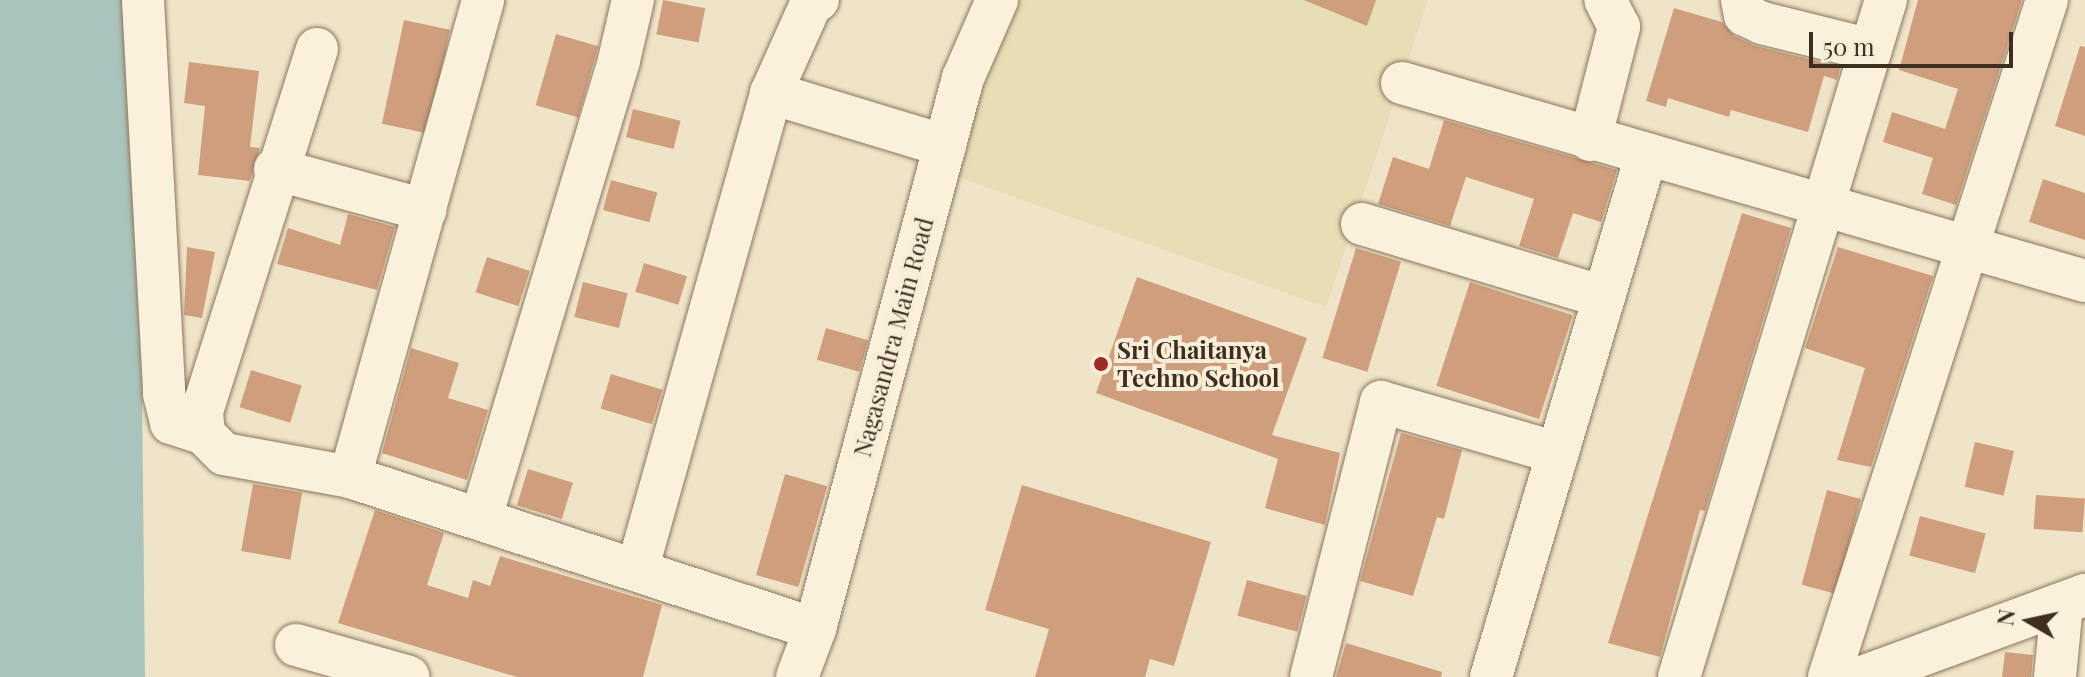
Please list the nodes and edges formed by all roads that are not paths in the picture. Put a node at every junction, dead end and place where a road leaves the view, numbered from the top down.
1 (143, 0) edge
2 (483, 0) edge
3 (633, 0) edge
4 (818, 0) edge
5 (997, 0) edge
6 (1605, 0) edge
7 (1742, 0) edge
8 (1886, 0) edge
9 (2047, 0) edge
10 (317, 49) dead end
11 (1871, 50) junction
12 (1402, 83) dead end
13 (771, 93) junction
14 (1590, 140) junction
15 (945, 146) junction
16 (1646, 156) junction
17 (275, 169) junction
18 (1823, 207) junction
19 (425, 210) junction
20 (1362, 224) dead end
21 (1967, 248) junction
22 (2085, 281) edge
23 (1604, 297) junction
24 (204, 434) junction
25 (1558, 453) junction
26 (350, 477) junction
27 (481, 518) junction
28 (638, 567) junction
29 (2074, 599) edge
30 (815, 629) junction
31 (296, 645) dead end
32 (1926, 665) edge
33 (409, 677) edge
34 (797, 677) edge
35 (1311, 677) edge
36 (1491, 677) edge
37 (1679, 677) edge
38 (1829, 677) edge
39 (1862, 677) edge
40 (2055, 677) edge

1 - 24 street
2 - 19 street
3 - 27 street
4 - 13 street
5 - 15 street, Nagasandra Main Road
6 - 14 street
7 - 11 street
8 - 11 street
9 - 21 street
10 - 17 street
11 - 18 street
12 - 14 street
13 - 15 street
13 - 28 street
14 - 16 street
15 - 30 street, Nagasandra Main Road
16 - 18 street
16 - 23 street
17 - 19 street
17 - 24 street
18 - 21 street
18 - 37 street
19 - 26 street
20 - 23 street
21 - 22 street
21 - 38 street
23 - 25 street
24 - 26 street
25 - 35 street
25 - 36 street
26 - 27 street
27 - 28 street
28 - 30 street
29 - 32 street
29 - 40 street
30 - 34 street, Nagasandra Main Road
31 - 33 street
32 - 39 street

